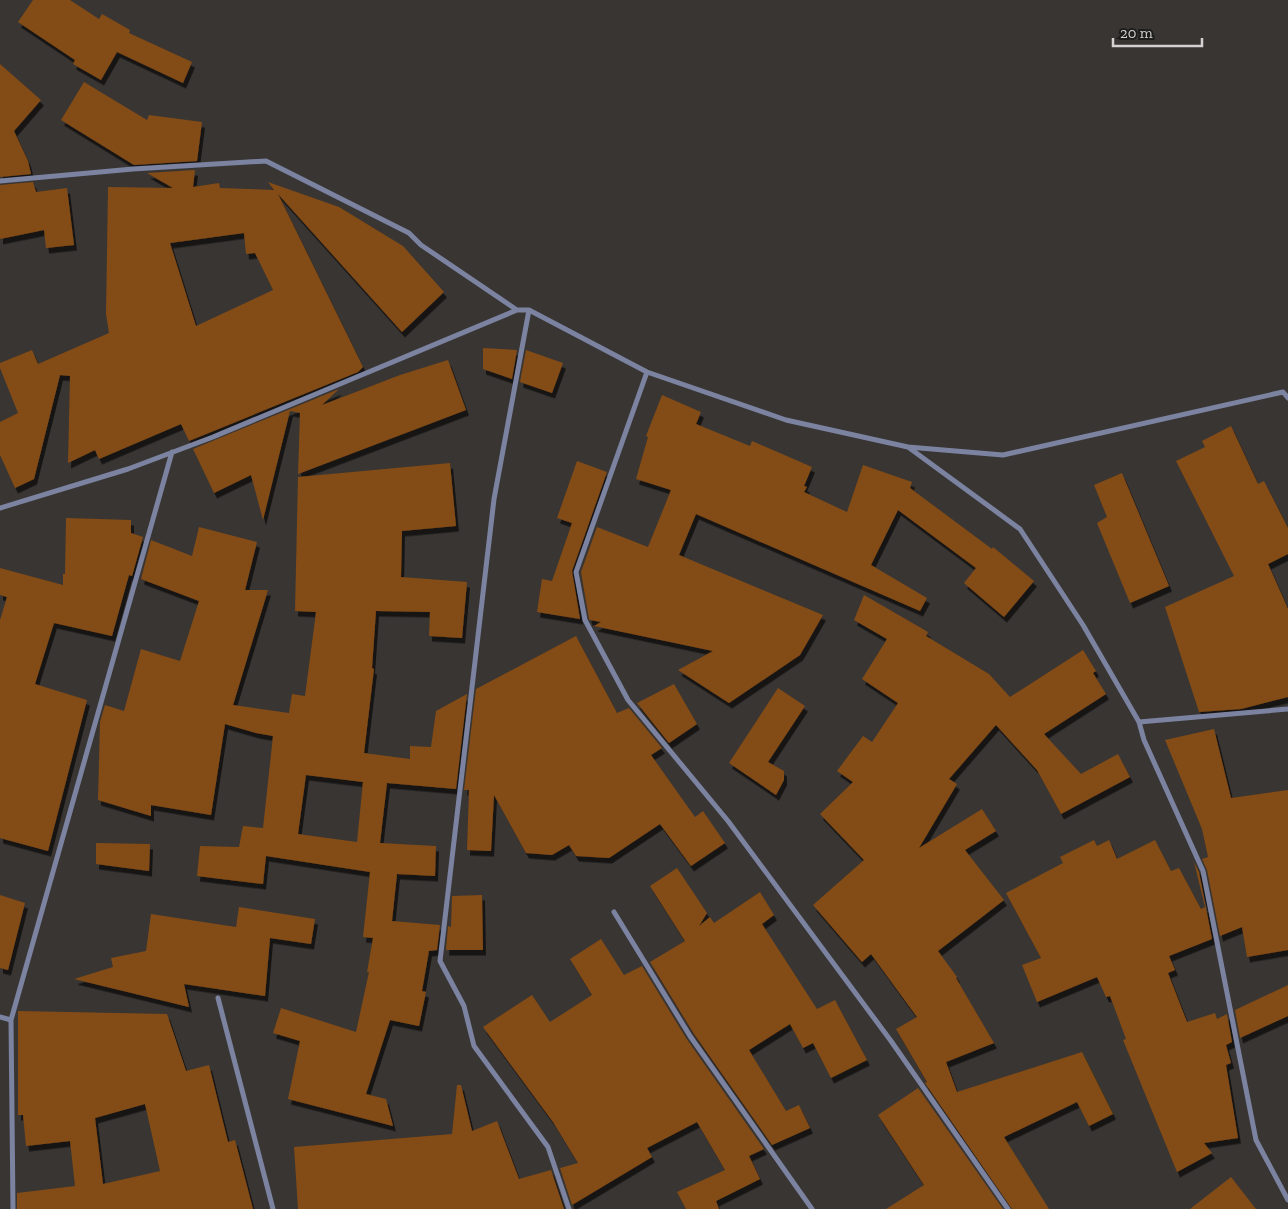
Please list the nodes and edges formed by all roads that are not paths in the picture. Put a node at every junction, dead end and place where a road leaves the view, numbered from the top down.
1 (0, 181) edge
2 (517, 310) junction
3 (529, 310) junction
4 (647, 372) junction
5 (1288, 398) edge
6 (908, 447) junction
7 (172, 452) junction
8 (0, 508) edge
9 (1288, 710) edge
10 (1138, 722) junction
11 (614, 912) dead end
12 (218, 998) dead end
13 (0, 1017) edge
14 (11, 1020) junction
15 (1288, 1200) edge
16 (13, 1209) edge
17 (273, 1209) edge
18 (569, 1209) edge
19 (812, 1209) edge
20 (1008, 1209) edge

1 - 2 street
2 - 3 street
2 - 7 street
3 - 4 street
3 - 18 street
4 - 6 street
4 - 20 street
5 - 6 street
6 - 10 street
7 - 8 street
7 - 14 street
9 - 10 street
10 - 15 street
11 - 19 street
12 - 17 street
13 - 14 street
14 - 16 street

